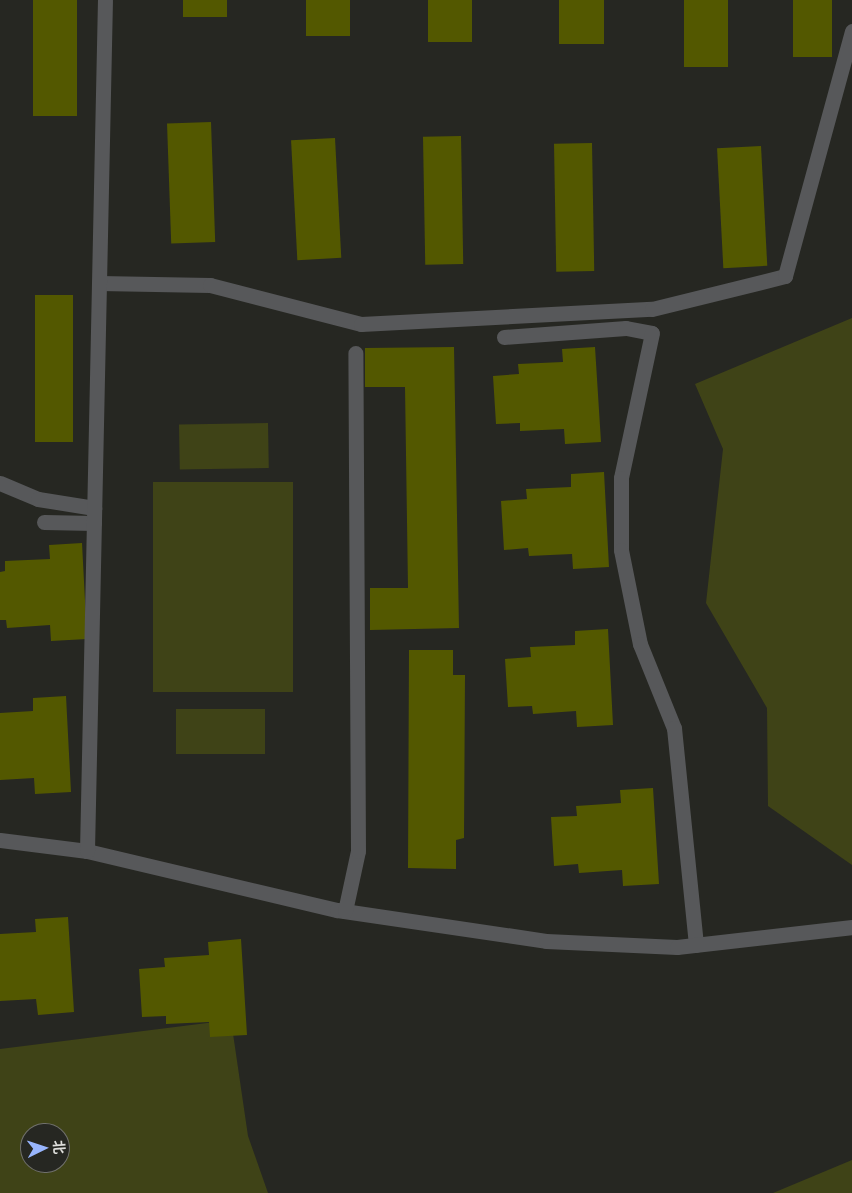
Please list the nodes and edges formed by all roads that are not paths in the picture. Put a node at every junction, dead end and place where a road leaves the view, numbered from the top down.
1 (105, 0) edge
2 (852, 31) edge
3 (99, 283) junction
4 (504, 337) dead end
5 (354, 353) dead end
6 (0, 483) edge
7 (94, 508) junction
8 (44, 522) dead end
9 (94, 523) junction
10 (0, 840) edge
11 (87, 851) junction
12 (346, 911) junction
13 (852, 926) edge
14 (696, 945) junction

1 - 3 street
2 - 3 street
3 - 7 street
4 - 14 street
5 - 12 street
6 - 7 street
7 - 9 street
8 - 9 street
9 - 11 street
10 - 11 street
11 - 12 street
12 - 14 street
13 - 14 street

